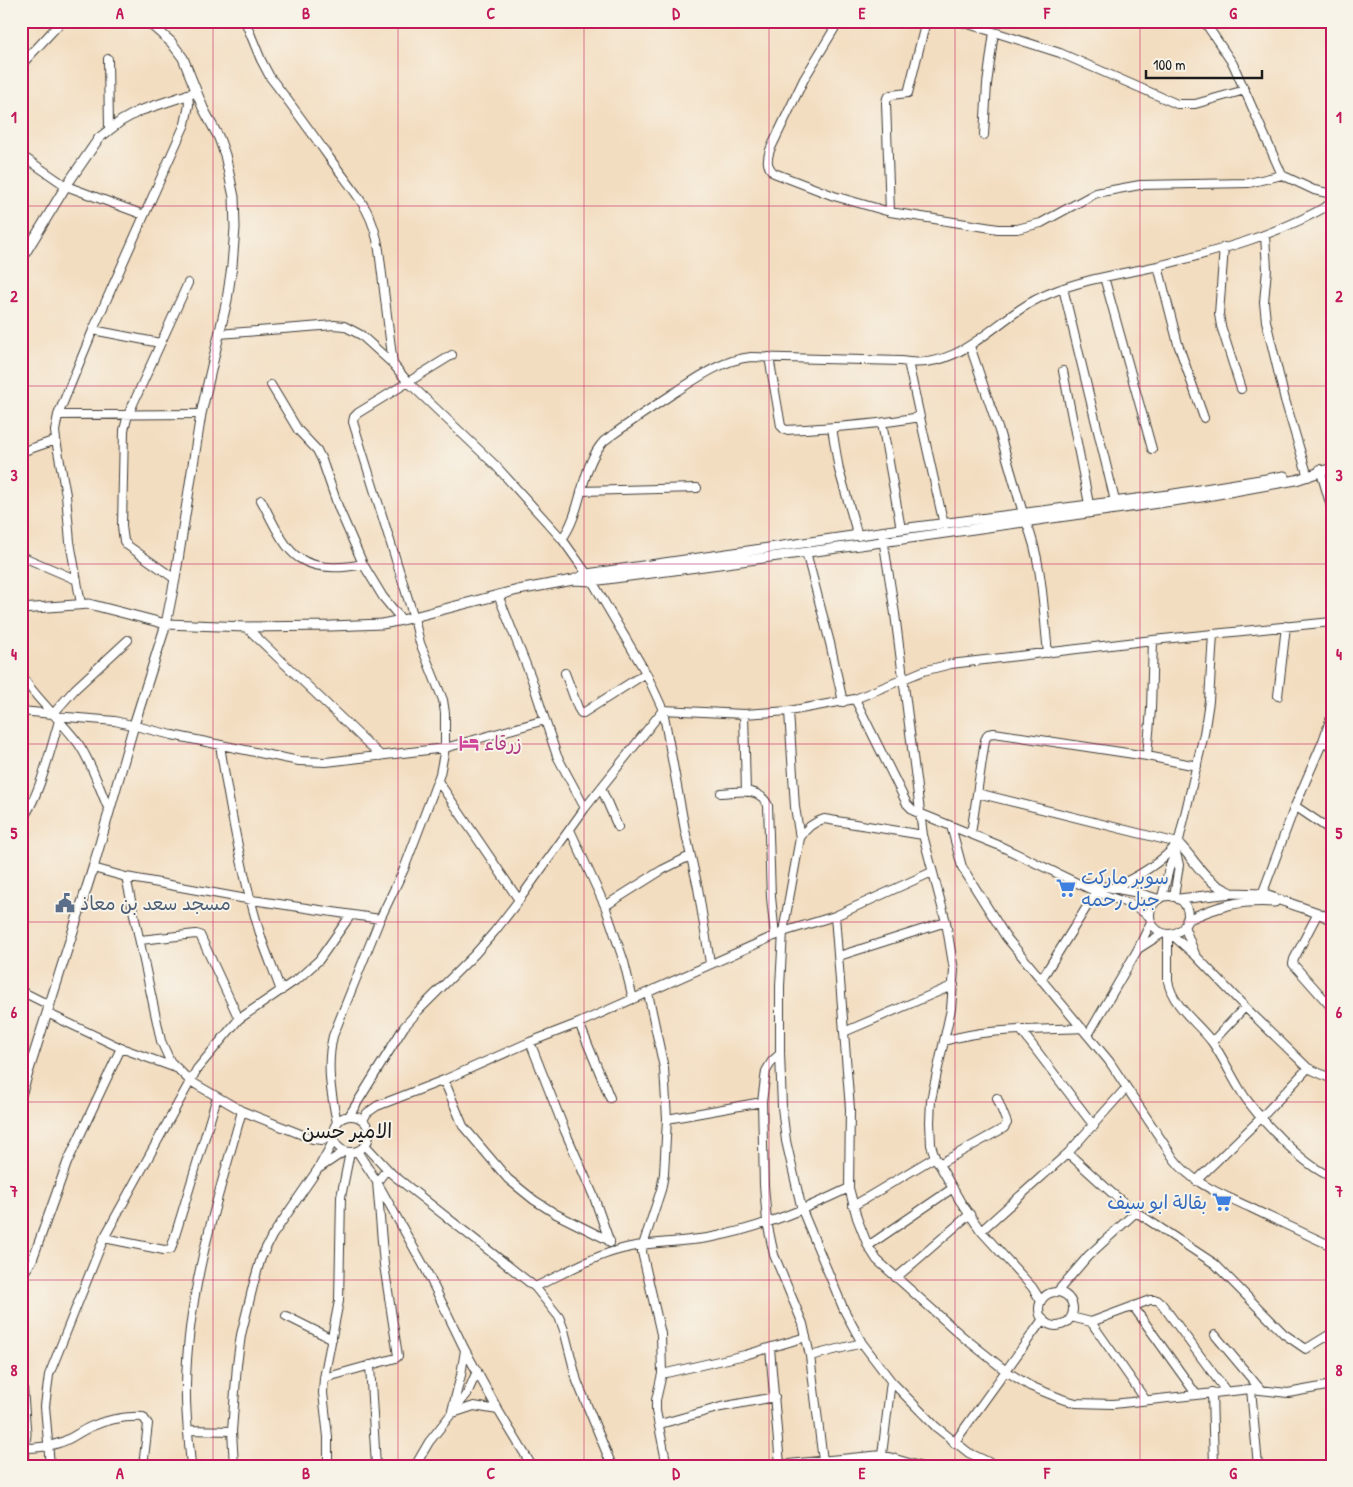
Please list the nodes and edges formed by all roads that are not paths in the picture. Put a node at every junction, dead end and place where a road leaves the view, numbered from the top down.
1 (147, 21) edge
2 (244, 21) edge
3 (839, 21) edge
4 (926, 21) edge
5 (958, 21) edge
6 (1204, 21) edge
7 (57, 23) edge
8 (994, 32) junction
9 (108, 59) dead end
10 (21, 65) edge
11 (1245, 90) junction
12 (192, 93) junction
13 (109, 129) junction
14 (984, 135) dead end
15 (21, 155) edge
16 (1282, 175) junction
17 (66, 186) junction
18 (1332, 194) edge
19 (1332, 203) edge
20 (890, 212) junction
21 (144, 215) junction
22 (1265, 235) junction
23 (1224, 247) junction
24 (22, 256) edge
25 (1158, 266) junction
26 (1104, 277) junction
27 (188, 284) dead end
28 (1063, 288) junction
29 (93, 330) junction
30 (219, 334) junction
31 (160, 343) junction
32 (970, 346) junction
33 (452, 355) dead end
34 (769, 357) junction
35 (908, 362) junction
36 (393, 364) junction
37 (1063, 371) dead end
38 (407, 381) junction
39 (271, 385) dead end
40 (1241, 389) dead end
41 (201, 414) junction
42 (58, 415) junction
43 (128, 415) junction
44 (920, 417) junction
45 (1204, 418) dead end
46 (882, 423) junction
47 (832, 428) junction
48 (56, 440) junction
49 (1152, 449) dead end
50 (21, 452) edge
51 (1325, 469) edge
52 (1307, 474) junction
53 (697, 488) dead end
54 (581, 491) junction
55 (261, 500) dead end
56 (1089, 504) junction
57 (1116, 505) junction
58 (1332, 510) edge
59 (1025, 517) junction
60 (944, 524) junction
61 (901, 529) junction
62 (882, 532) junction
63 (858, 536) junction
64 (562, 539) junction
65 (883, 542) junction
66 (806, 552) junction
67 (21, 556) edge
68 (364, 564) junction
69 (590, 577) junction
70 (175, 578) junction
71 (77, 580) junction
72 (498, 595) junction
73 (81, 604) junction
74 (21, 609) edge
75 (414, 618) junction
76 (402, 620) junction
77 (1332, 622) edge
78 (166, 624) junction
79 (1286, 626) junction
80 (246, 627) junction
81 (1213, 634) junction
82 (128, 640) dead end
83 (1153, 640) junction
84 (1048, 653) junction
85 (565, 673) dead end
86 (646, 673) junction
87 (21, 675) edge
88 (903, 678) junction
89 (1278, 696) dead end
90 (855, 699) junction
91 (843, 702) junction
92 (663, 710) junction
93 (21, 711) edge
94 (789, 711) junction
95 (744, 714) junction
96 (56, 717) junction
97 (1331, 718) edge
98 (545, 720) junction
99 (134, 725) junction
100 (1323, 741) junction
101 (220, 745) junction
102 (1332, 747) edge
103 (446, 748) junction
104 (381, 756) junction
105 (1146, 756) junction
106 (1197, 766) junction
107 (438, 781) junction
108 (601, 788) junction
109 (746, 792) junction
110 (721, 793) dead end
111 (977, 793) junction
112 (1295, 806) junction
113 (585, 808) junction
114 (108, 810) junction
115 (921, 815) junction
116 (21, 820) edge
117 (951, 826) junction
118 (618, 827) dead end
119 (570, 830) junction
120 (1332, 831) edge
121 (971, 834) junction
122 (923, 835) junction
123 (800, 838) junction
124 (1178, 843) junction
125 (21, 852) edge
126 (1176, 852) junction
127 (690, 856) junction
128 (21, 864) edge
129 (93, 868) junction
130 (932, 872) junction
131 (126, 877) junction
132 (1077, 883) junction
133 (1112, 888) junction
134 (1096, 892) junction
135 (1232, 893) junction
136 (1161, 898) junction
137 (1177, 898) junction
138 (1260, 898) junction
139 (252, 900) junction
140 (519, 900) junction
141 (605, 906) junction
142 (1318, 913) junction
143 (350, 916) junction
144 (835, 916) junction
145 (380, 919) junction
146 (1150, 920) junction
147 (1332, 920) edge
148 (946, 922) junction
149 (1185, 923) junction
150 (1167, 933) junction
151 (779, 934) junction
152 (140, 940) junction
153 (1138, 949) junction
154 (839, 956) junction
155 (1196, 956) junction
156 (710, 963) junction
157 (1041, 980) junction
158 (954, 985) junction
159 (21, 991) edge
160 (281, 991) junction
161 (648, 992) junction
162 (633, 999) junction
163 (1245, 1007) junction
164 (1332, 1008) edge
165 (48, 1009) junction
166 (239, 1019) junction
167 (579, 1023) junction
168 (1082, 1028) junction
169 (1020, 1030) junction
170 (844, 1032) junction
171 (1088, 1034) junction
172 (530, 1042) junction
173 (944, 1042) junction
174 (1212, 1042) junction
175 (121, 1048) junction
176 (780, 1054) junction
177 (178, 1068) junction
178 (1308, 1068) junction
179 (1332, 1079) edge
180 (444, 1080) junction
181 (190, 1081) junction
182 (1126, 1088) junction
183 (21, 1095) edge
184 (217, 1097) junction
185 (610, 1098) dead end
186 (997, 1098) dead end
187 (762, 1102) junction
188 (242, 1111) junction
189 (349, 1116) junction
190 (1262, 1118) junction
191 (667, 1119) junction
192 (363, 1120) junction
193 (337, 1123) junction
194 (1094, 1126) junction
195 (333, 1137) junction
196 (366, 1145) junction
197 (351, 1152) junction
198 (1068, 1153) junction
199 (937, 1160) junction
200 (318, 1168) junction
201 (387, 1169) junction
202 (1332, 1177) edge
203 (1196, 1181) junction
204 (378, 1182) junction
205 (849, 1188) junction
206 (953, 1188) junction
207 (853, 1206) junction
208 (802, 1210) junction
209 (1136, 1212) junction
210 (970, 1214) junction
211 (767, 1222) junction
212 (981, 1231) junction
213 (104, 1238) junction
214 (610, 1241) junction
215 (643, 1245) junction
216 (868, 1246) junction
217 (1332, 1246) edge
218 (614, 1251) junction
219 (21, 1276) edge
220 (896, 1278) junction
221 (534, 1287) junction
222 (1057, 1292) junction
223 (1041, 1301) junction
224 (1134, 1306) junction
225 (286, 1316) dead end
226 (1071, 1317) junction
227 (1042, 1319) junction
228 (1091, 1322) junction
229 (1332, 1333) edge
230 (1215, 1335) dead end
231 (806, 1337) junction
232 (332, 1339) junction
233 (862, 1343) junction
234 (770, 1348) junction
235 (465, 1350) junction
236 (810, 1356) junction
237 (370, 1365) junction
238 (21, 1368) edge
239 (1006, 1371) junction
240 (478, 1372) junction
241 (662, 1374) junction
242 (324, 1378) junction
243 (891, 1381) junction
244 (1332, 1385) edge
245 (1251, 1389) junction
246 (1261, 1390) junction
247 (1226, 1391) junction
248 (1212, 1392) junction
249 (1196, 1394) junction
250 (775, 1397) junction
251 (1145, 1399) junction
252 (498, 1410) junction
253 (451, 1413) junction
254 (660, 1424) junction
255 (188, 1430) junction
256 (232, 1432) junction
257 (954, 1443) junction
258 (48, 1447) junction
259 (24, 1448) junction
260 (882, 1455) junction
261 (823, 1460) junction
262 (780, 1465) edge
263 (22, 1466) edge
264 (50, 1466) edge
265 (143, 1466) edge
266 (190, 1466) edge
267 (234, 1466) edge
268 (328, 1466) edge
269 (376, 1466) edge
270 (415, 1466) edge
271 (532, 1466) edge
272 (612, 1466) edge
273 (668, 1466) edge
274 (768, 1466) edge
275 (878, 1466) edge
276 (919, 1466) edge
277 (997, 1466) edge
278 (1214, 1466) edge
279 (1258, 1466) edge

1 - 12 street
2 - 36 street
3 - 20 street
4 - 20 street
5 - 8 street
6 - 11 street
7 - 10 street
8 - 11 street
8 - 14 street
9 - 13 street
11 - 16 street
12 - 13 street
12 - 21 street
12 - 30 street
13 - 17 street
15 - 17 street
16 - 18 street
16 - 20 street
17 - 21 street
17 - 24 street
19 - 22 street
21 - 29 street
22 - 23 street
22 - 52 street
23 - 25 street
23 - 40 street
25 - 26 street
25 - 45 street
26 - 28 street
26 - 49 street
27 - 31 street
28 - 32 street
28 - 57 street
29 - 31 street
29 - 42 street
30 - 36 street
30 - 41 street
31 - 43 street
32 - 35 street
32 - 59 street
33 - 38 street
34 - 35 street
34 - 47 street
34 - 54 street
35 - 44 street
36 - 38 street
37 - 56 street
38 - 64 street
38 - 75 street
39 - 68 street
41 - 43 street
41 - 70 street
42 - 43 street
42 - 48 street
43 - 70 street
44 - 46 street
44 - 60 street
46 - 47 street
46 - 61 street
47 - 63 street
48 - 50 street
48 - 71 street
51 - 52 street
51 - 58 street
52 - 57 street
53 - 54 street
54 - 64 street
55 - 68 street
56 - 57 street
56 - 59 street
57 - 59 street
59 - 60 street
59 - 65 street
59 - 84 street
60 - 61 street
61 - 62 street
62 - 63 street
62 - 65 street
63 - 69 street
64 - 69 street
65 - 66 street
65 - 88 street
66 - 69 street
66 - 91 street
67 - 71 street
68 - 76 street
69 - 72 street
69 - 86 street
70 - 78 street
71 - 73 street
72 - 75 street
72 - 98 street
73 - 74 street
73 - 78 street
75 - 76 street
75 - 103 street
76 - 80 street
77 - 79 street
78 - 80 street
78 - 99 street
79 - 81 street
79 - 89 street
80 - 104 street
81 - 83 street
81 - 106 street
82 - 96 street
83 - 84 street
83 - 105 street
84 - 88 street
85 - 86 street
86 - 92 street
87 - 96 street
88 - 90 street
88 - 115 street
90 - 91 street
90 - 115 street
91 - 94 street
92 - 95 street
92 - 108 street
92 - 127 street
93 - 96 street
94 - 95 street
94 - 123 street
95 - 109 street
96 - 99 street
96 - 114 street
96 - 116 street
97 - 100 street
98 - 103 street
98 - 113 street
99 - 101 street
99 - 114 street
100 - 102 street
100 - 112 street
101 - 104 street
101 - 139 street
103 - 104 street
103 - 107 street
105 - 106 street
105 - 111 street
106 - 124 street
107 - 140 street
107 - 145 street
108 - 113 street
108 - 118 street
109 - 110 street
109 - 151 street
111 - 121 street
111 - 124 street
112 - 120 street
112 - 138 street
113 - 119 street
114 - 129 street
115 - 117 street
115 - 122 street
117 - 121 street
117 - 157 street
119 - 140 street
119 - 141 street
121 - 132 street
122 - 123 street
122 - 130 street
123 - 151 street
124 - 126 street
124 - 133 street
124 - 135 street
125 - 128 street
126 - 136 street
126 - 137 street
127 - 141 street
127 - 156 street
129 - 131 street
129 - 165 street
130 - 144 street
130 - 148 street
131 - 139 street
131 - 152 street
132 - 133 street
132 - 134 street
133 - 136 street
134 - 146 street
134 - 157 street
135 - 137 street
135 - 138 street
136 - 137 street
136 - 146 street
137 - 149 street
138 - 142 street
138 - 149 street
139 - 143 street
139 - 160 street
140 - 189 street
141 - 162 street
142 - 147 street
142 - 164 street
143 - 145 street
143 - 160 street
144 - 151 street
144 - 154 street
145 - 193 street
146 - 150 street
146 - 153 street
148 - 154 street
148 - 158 street
149 - 150 street
149 - 155 street
150 - 153 street
150 - 155 street
150 - 174 street
151 - 156 street
151 - 176 street
152 - 166 street
152 - 177 street
153 - 171 street
154 - 170 street
155 - 163 street
156 - 161 street
157 - 168 street
158 - 170 street
158 - 173 street
159 - 165 street
160 - 166 street
161 - 162 street
161 - 191 street
162 - 167 street
163 - 174 street
163 - 178 street
165 - 175 street
165 - 183 street
166 - 181 street
167 - 172 street
167 - 185 street
168 - 169 street
168 - 171 street
169 - 173 street
169 - 194 street
170 - 205 street
171 - 182 street
172 - 180 street
172 - 214 street
173 - 199 street
174 - 190 street
175 - 177 street
175 - 219 street
176 - 187 street
176 - 208 street
177 - 181 street
178 - 179 street
178 - 190 street
180 - 192 street
180 - 214 street
181 - 184 street
181 - 213 street
182 - 194 street
182 - 203 street
184 - 188 street
184 - 213 street
186 - 199 street
187 - 191 street
187 - 211 street
188 - 195 street
188 - 255 street
189 - 192 street
189 - 193 street
190 - 202 street
190 - 203 street
191 - 215 street
192 - 196 street
193 - 195 street
194 - 198 street
195 - 197 street
195 - 200 street
196 - 197 street
196 - 201 street
197 - 200 street
197 - 204 street
197 - 232 street
198 - 209 street
198 - 212 street
199 - 206 street
199 - 207 street
200 - 256 street
201 - 204 street
201 - 221 street
203 - 217 street
204 - 235 street
204 - 237 street
205 - 207 street
205 - 208 street
206 - 210 street
206 - 216 street
207 - 216 street
208 - 211 street
208 - 233 street
209 - 222 street
209 - 229 street
210 - 212 street
210 - 220 street
211 - 215 street
211 - 231 street
212 - 223 street
213 - 258 street
214 - 218 street
215 - 218 street
215 - 241 street
216 - 220 street
218 - 221 street
220 - 239 street
221 - 272 street
222 - 223 street
222 - 226 street
223 - 227 street
224 - 228 street
224 - 247 street
224 - 249 street
225 - 232 street
226 - 227 street
226 - 228 street
227 - 239 street
228 - 251 street
230 - 246 street
231 - 234 street
231 - 236 street
232 - 242 street
233 - 236 street
233 - 243 street
234 - 241 street
234 - 250 street
235 - 240 street
235 - 253 street
236 - 261 street
237 - 242 street
237 - 269 street
238 - 259 street
239 - 251 street
239 - 257 street
240 - 252 street
240 - 253 street
241 - 254 street
242 - 268 street
243 - 257 street
243 - 260 street
244 - 246 street
245 - 246 street
245 - 247 street
245 - 279 street
247 - 248 street
248 - 249 street
248 - 278 street
249 - 251 street
250 - 254 street
250 - 262 street
252 - 253 street
252 - 271 street
253 - 270 street
254 - 273 street
255 - 256 street
255 - 266 street
256 - 267 street
257 - 277 street
258 - 259 street
258 - 264 street
258 - 265 street
259 - 263 street
260 - 261 street
260 - 275 street
260 - 276 street
261 - 262 street
262 - 274 street

